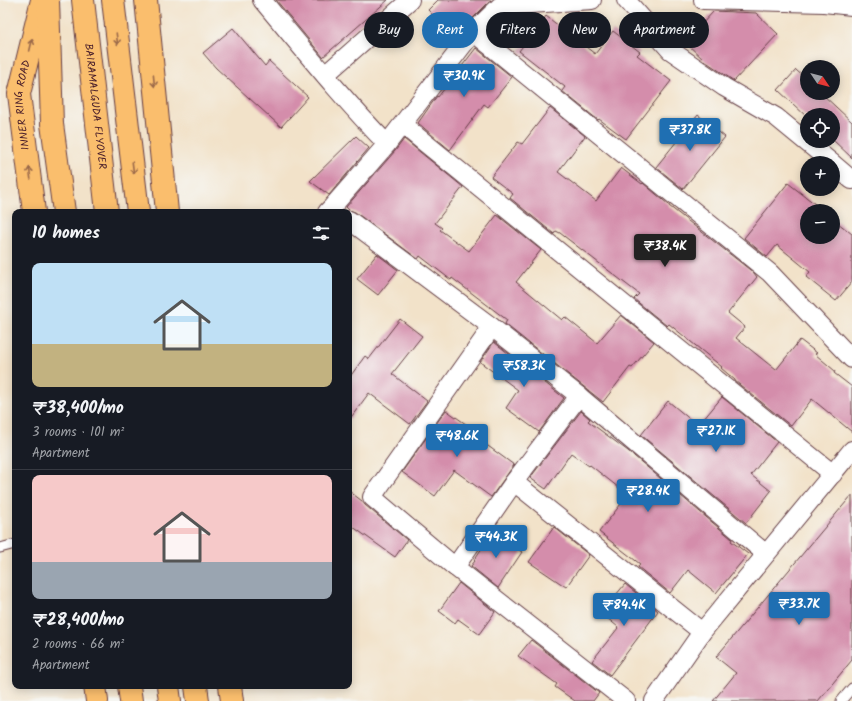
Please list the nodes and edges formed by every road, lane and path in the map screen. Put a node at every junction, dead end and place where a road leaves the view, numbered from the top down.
1 (42, 0) edge
2 (48, 0) edge
3 (83, 0) edge
4 (113, 0) edge
5 (146, 0) edge
6 (262, 0) edge
7 (410, 0) edge
8 (592, 0) edge
9 (626, 0) edge
10 (702, 0) edge
11 (852, 6) edge
12 (478, 27) edge
13 (478, 36) edge
14 (461, 48) edge
15 (325, 75) junction
16 (403, 125) junction
17 (387, 144) junction
18 (823, 156) edge
19 (840, 169) edge
20 (851, 177) edge
21 (34, 209) edge
22 (64, 209) edge
23 (107, 209) edge
24 (138, 209) edge
25 (167, 209) edge
26 (334, 209) edge
27 (352, 222) edge
28 (492, 326) junction
29 (852, 359) edge
30 (579, 396) junction
31 (852, 450) edge
32 (834, 474) junction
33 (514, 482) junction
34 (12, 545) edge
35 (0, 548) edge
36 (766, 554) junction
37 (455, 567) junction
38 (702, 632) junction
39 (852, 688) edge
40 (95, 689) edge
41 (129, 689) edge
42 (168, 689) edge
43 (196, 689) edge
44 (230, 689) edge
45 (97, 701) edge
46 (131, 701) edge
47 (170, 701) edge
48 (198, 701) edge
49 (232, 701) edge
50 (626, 701) edge
51 (654, 701) edge
52 (842, 701) edge

21 -> 1 main road, INNER RING ROAD
2 - 22 main road
3 - 23 main road, BAIRAMALGUDA FLYOVER
4 -> 24 main road
5 -> 25 main road
6 - 15 street
7 - 15 street
8 - 12 street
9 - 18 street
10 - 11 street
13 - 29 street
14 - 16 street
15 - 17 street
16 - 17 street
16 - 32 street
17 - 26 street
19 - 20 street
27 - 28 street
28 - 30 street
28 - 37 street
30 - 33 street
30 - 36 street
31 - 32 street
32 - 36 street
33 - 37 street
33 - 38 street
34 - 35 lane
36 - 38 street
37 - 50 street
38 - 51 street
39 - 52 lane
40 - 45 main road
41 - 46 main road
42 - 47 main road
43 - 48 main road
44 - 49 main road

